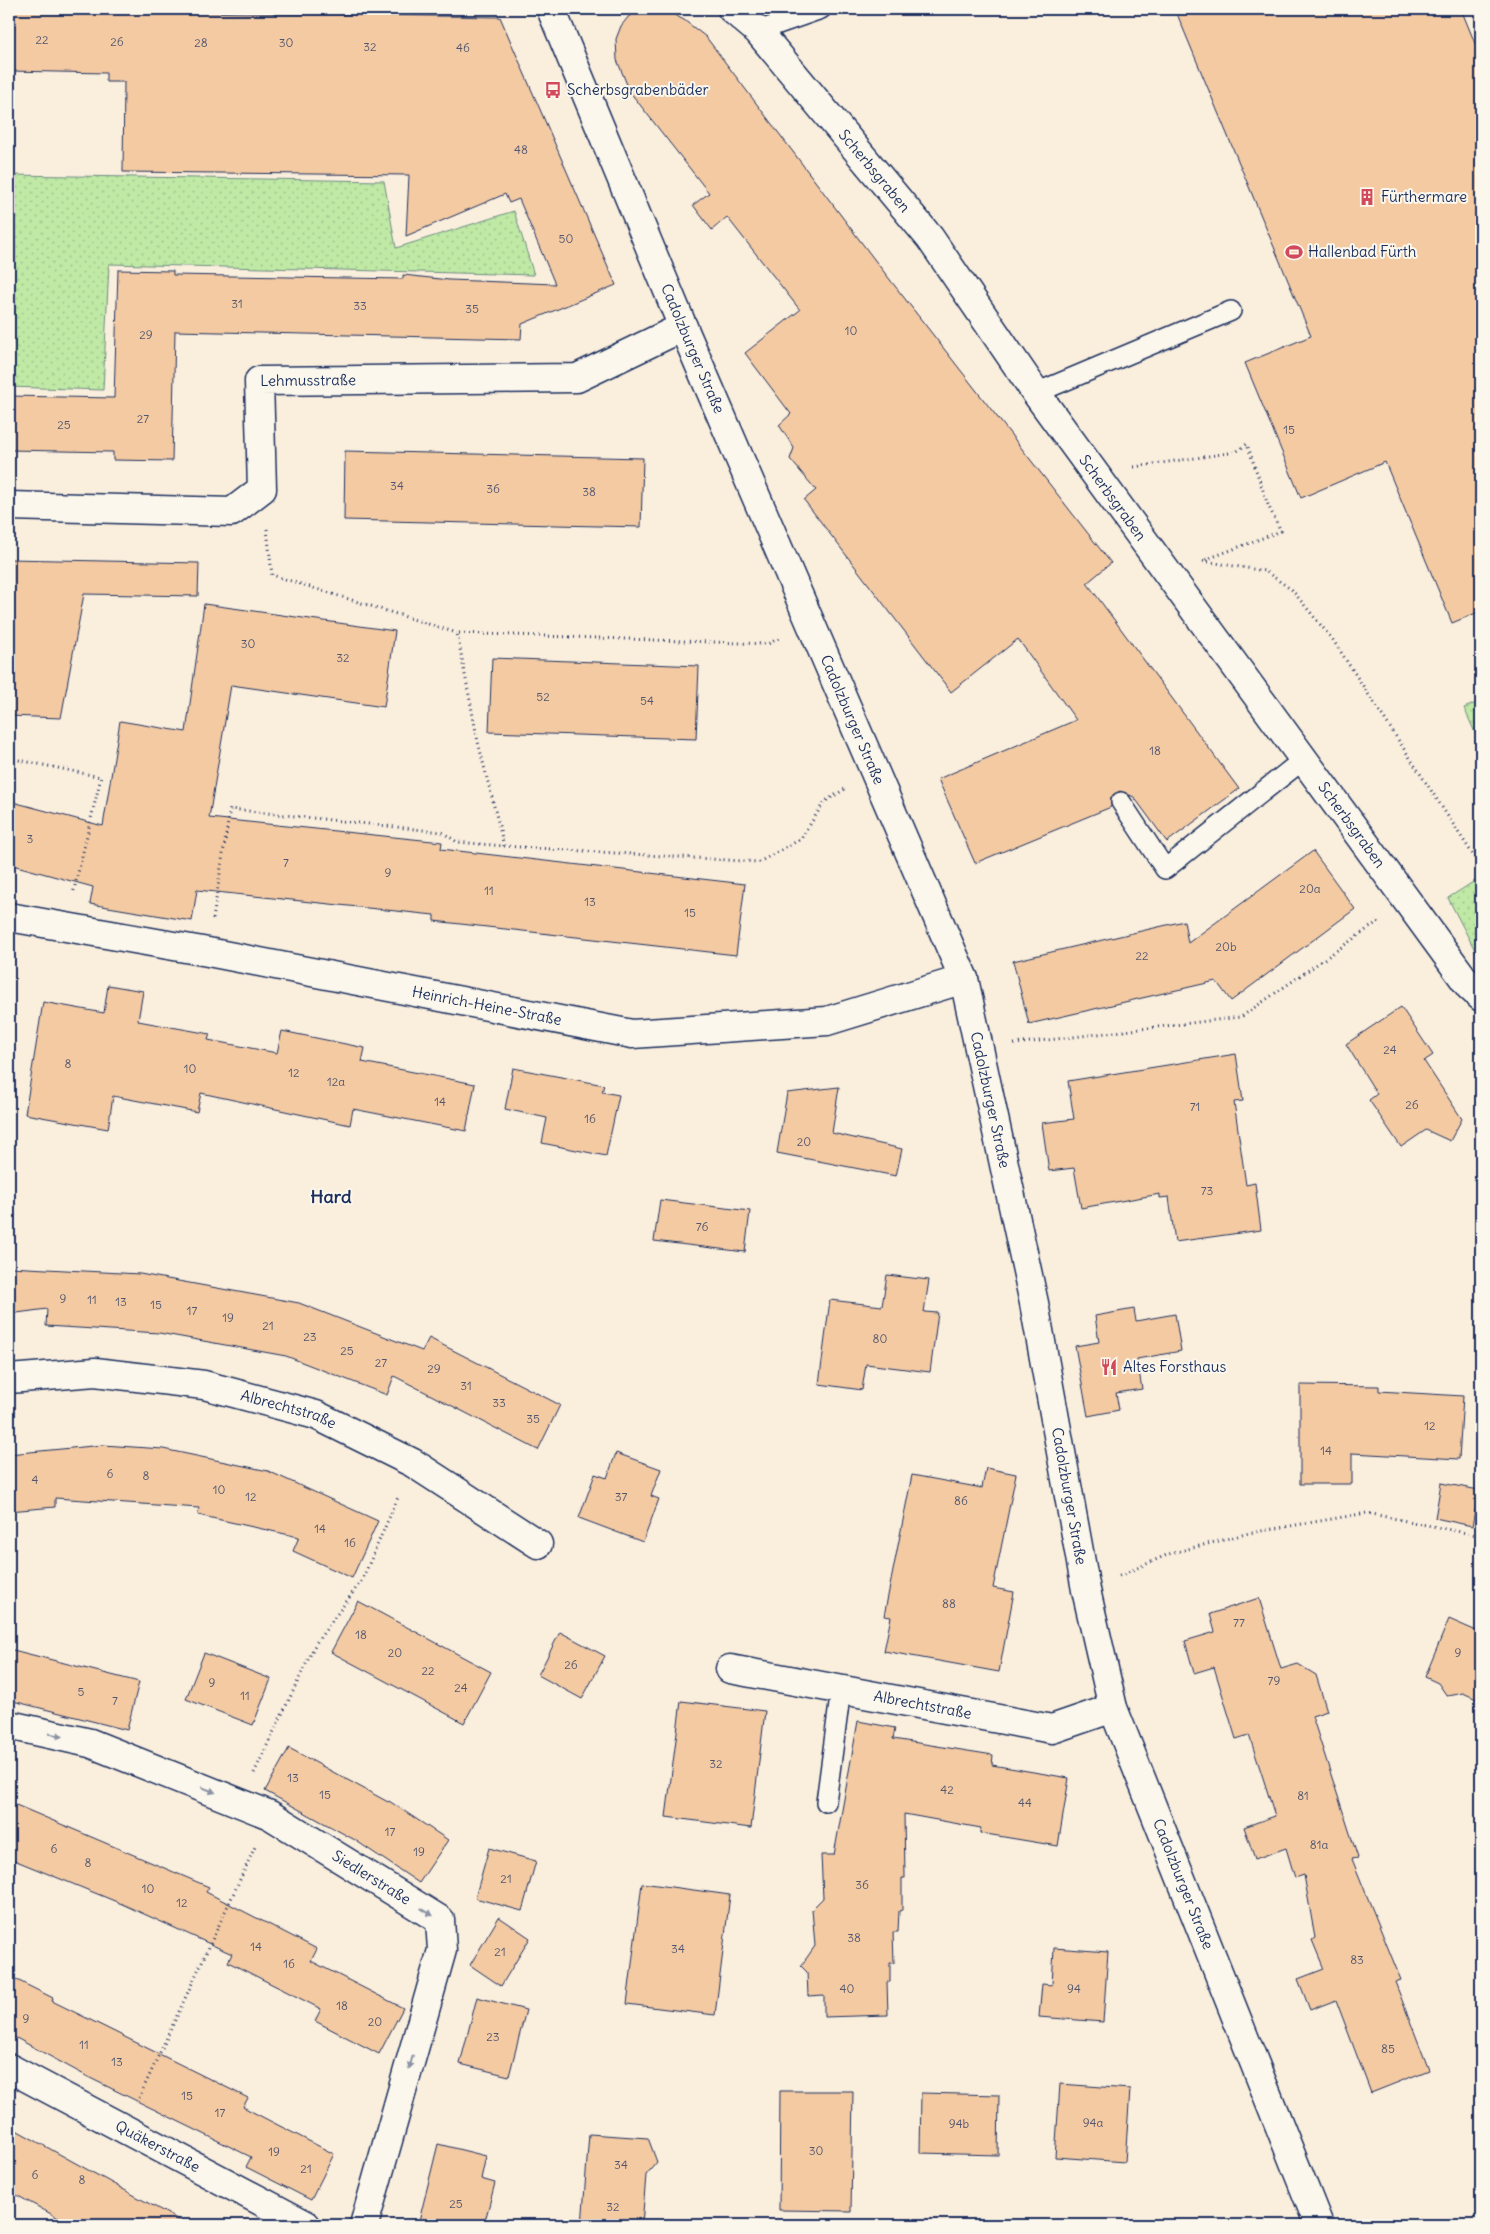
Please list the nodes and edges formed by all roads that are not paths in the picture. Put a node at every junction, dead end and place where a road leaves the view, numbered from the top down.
1 (551, 9) edge
2 (732, 9) edge
3 (821, 9) edge
4 (758, 31) junction
5 (1231, 311) dead end
6 (684, 327) junction
7 (1036, 394) junction
8 (9, 506) edge
9 (1304, 759) junction
10 (1121, 802) dead end
11 (9, 917) edge
12 (964, 979) junction
13 (1478, 989) edge
14 (9, 1379) edge
15 (538, 1544) dead end
16 (730, 1669) dead end
17 (841, 1689) junction
18 (1113, 1708) junction
19 (9, 1725) edge
20 (826, 1802) dead end
21 (9, 2068) edge
22 (306, 2225) edge
23 (364, 2225) edge
24 (1319, 2225) edge

1 - 6 street, Cadolzburger Straße
2 - 4 street, Scherbsgraben
3 - 4 lane
4 - 7 street, Scherbsgraben
5 - 7 lane
6 - 8 street, Lehmusstraße
6 - 12 street, Cadolzburger Straße
7 - 9 street, Scherbsgraben
9 - 10 lane
9 - 13 street, Scherbsgraben
11 - 12 street, Heinrich-Heine-Straße
12 - 18 street, Cadolzburger Straße
14 - 15 street, Albrechtstraße
16 - 17 street, Albrechtstraße
17 - 18 street, Albrechtstraße
17 - 20 lane
18 - 24 street, Cadolzburger Straße
19 -> 23 street, Siedlerstraße
21 - 22 street, Quäkerstraße

